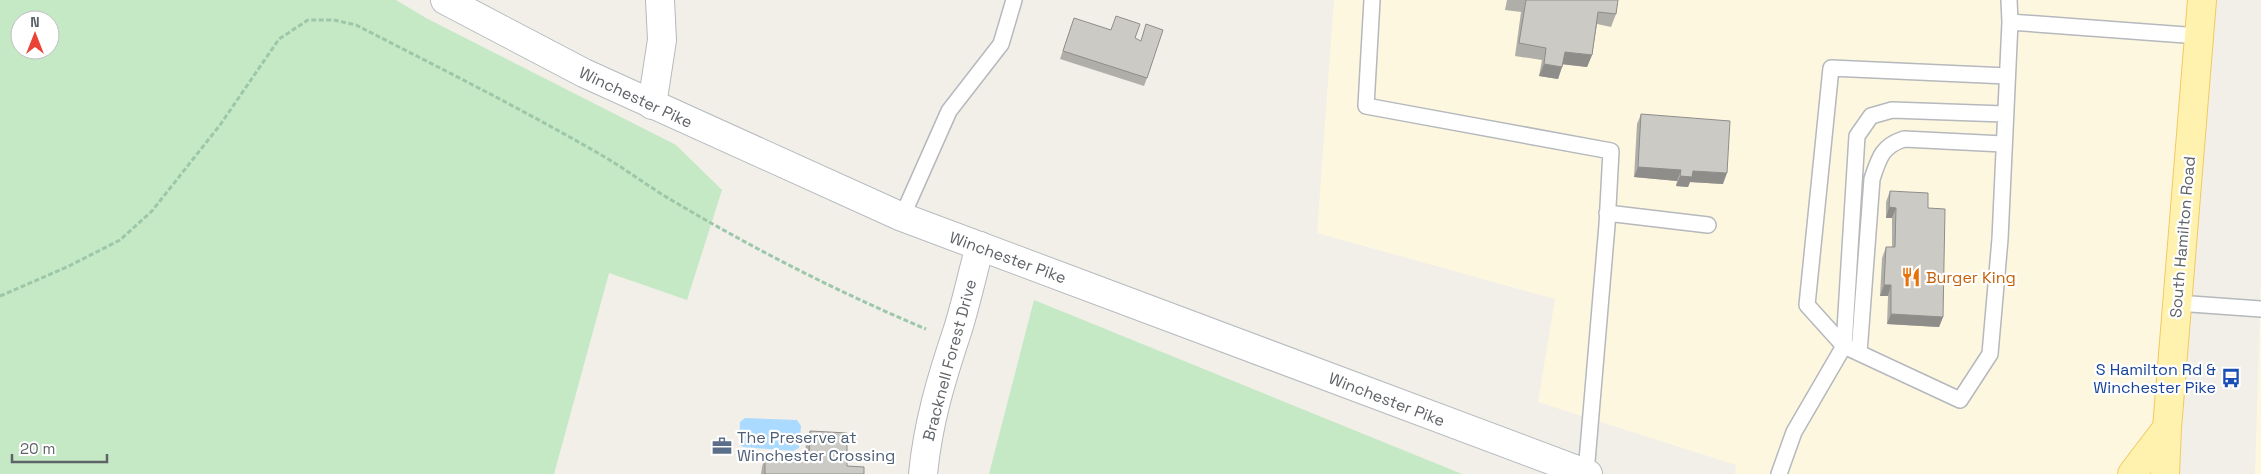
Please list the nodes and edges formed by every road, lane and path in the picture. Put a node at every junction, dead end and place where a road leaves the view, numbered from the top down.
1 (445, 0) edge
2 (660, 0) edge
3 (1014, 0) edge
4 (1372, 0) edge
5 (2009, 0) edge
6 (2202, 0) edge
7 (2010, 22) junction
8 (2199, 36) junction
9 (2007, 76) junction
10 (652, 105) junction
11 (2004, 114) junction
12 (2003, 144) junction
13 (1607, 213) junction
14 (902, 217) junction
15 (1708, 225) dead end
16 (980, 246) junction
17 (0, 296) edge
18 (2177, 303) junction
19 (2261, 309) edge
20 (954, 340) junction
21 (1844, 346) junction
22 (1860, 353) junction
23 (2167, 428) junction
24 (923, 474) edge
25 (1587, 474) edge
26 (1779, 474) edge
27 (2132, 474) edge
28 (2165, 474) edge

1 - 10 main road, Winchester Pike
2 - 10 main road
3 - 14 lane
4 - 13 lane
5 - 7 lane
6 - 8 main road, South Hamilton Road
7 - 8 lane
7 - 9 lane
8 - 18 main road, South Hamilton Road
9 - 11 lane
9 - 21 lane
10 - 14 main road, Winchester Pike
11 - 12 lane
11 - 21 lane
12 - 22 lane
12 - 22 lane
13 - 15 lane
13 - 25 lane
14 - 16 main road, Winchester Pike
16 - 20 main road, Bracknell Forest Drive
16 - 25 main road, Winchester Pike
17 - 20 path
18 - 19 lane
18 - 23 main road, South Hamilton Road
20 - 24 main road, Bracknell Forest Drive
21 - 22 lane
21 - 26 lane
23 - 27 main road
23 - 28 main road, South Hamilton Road

